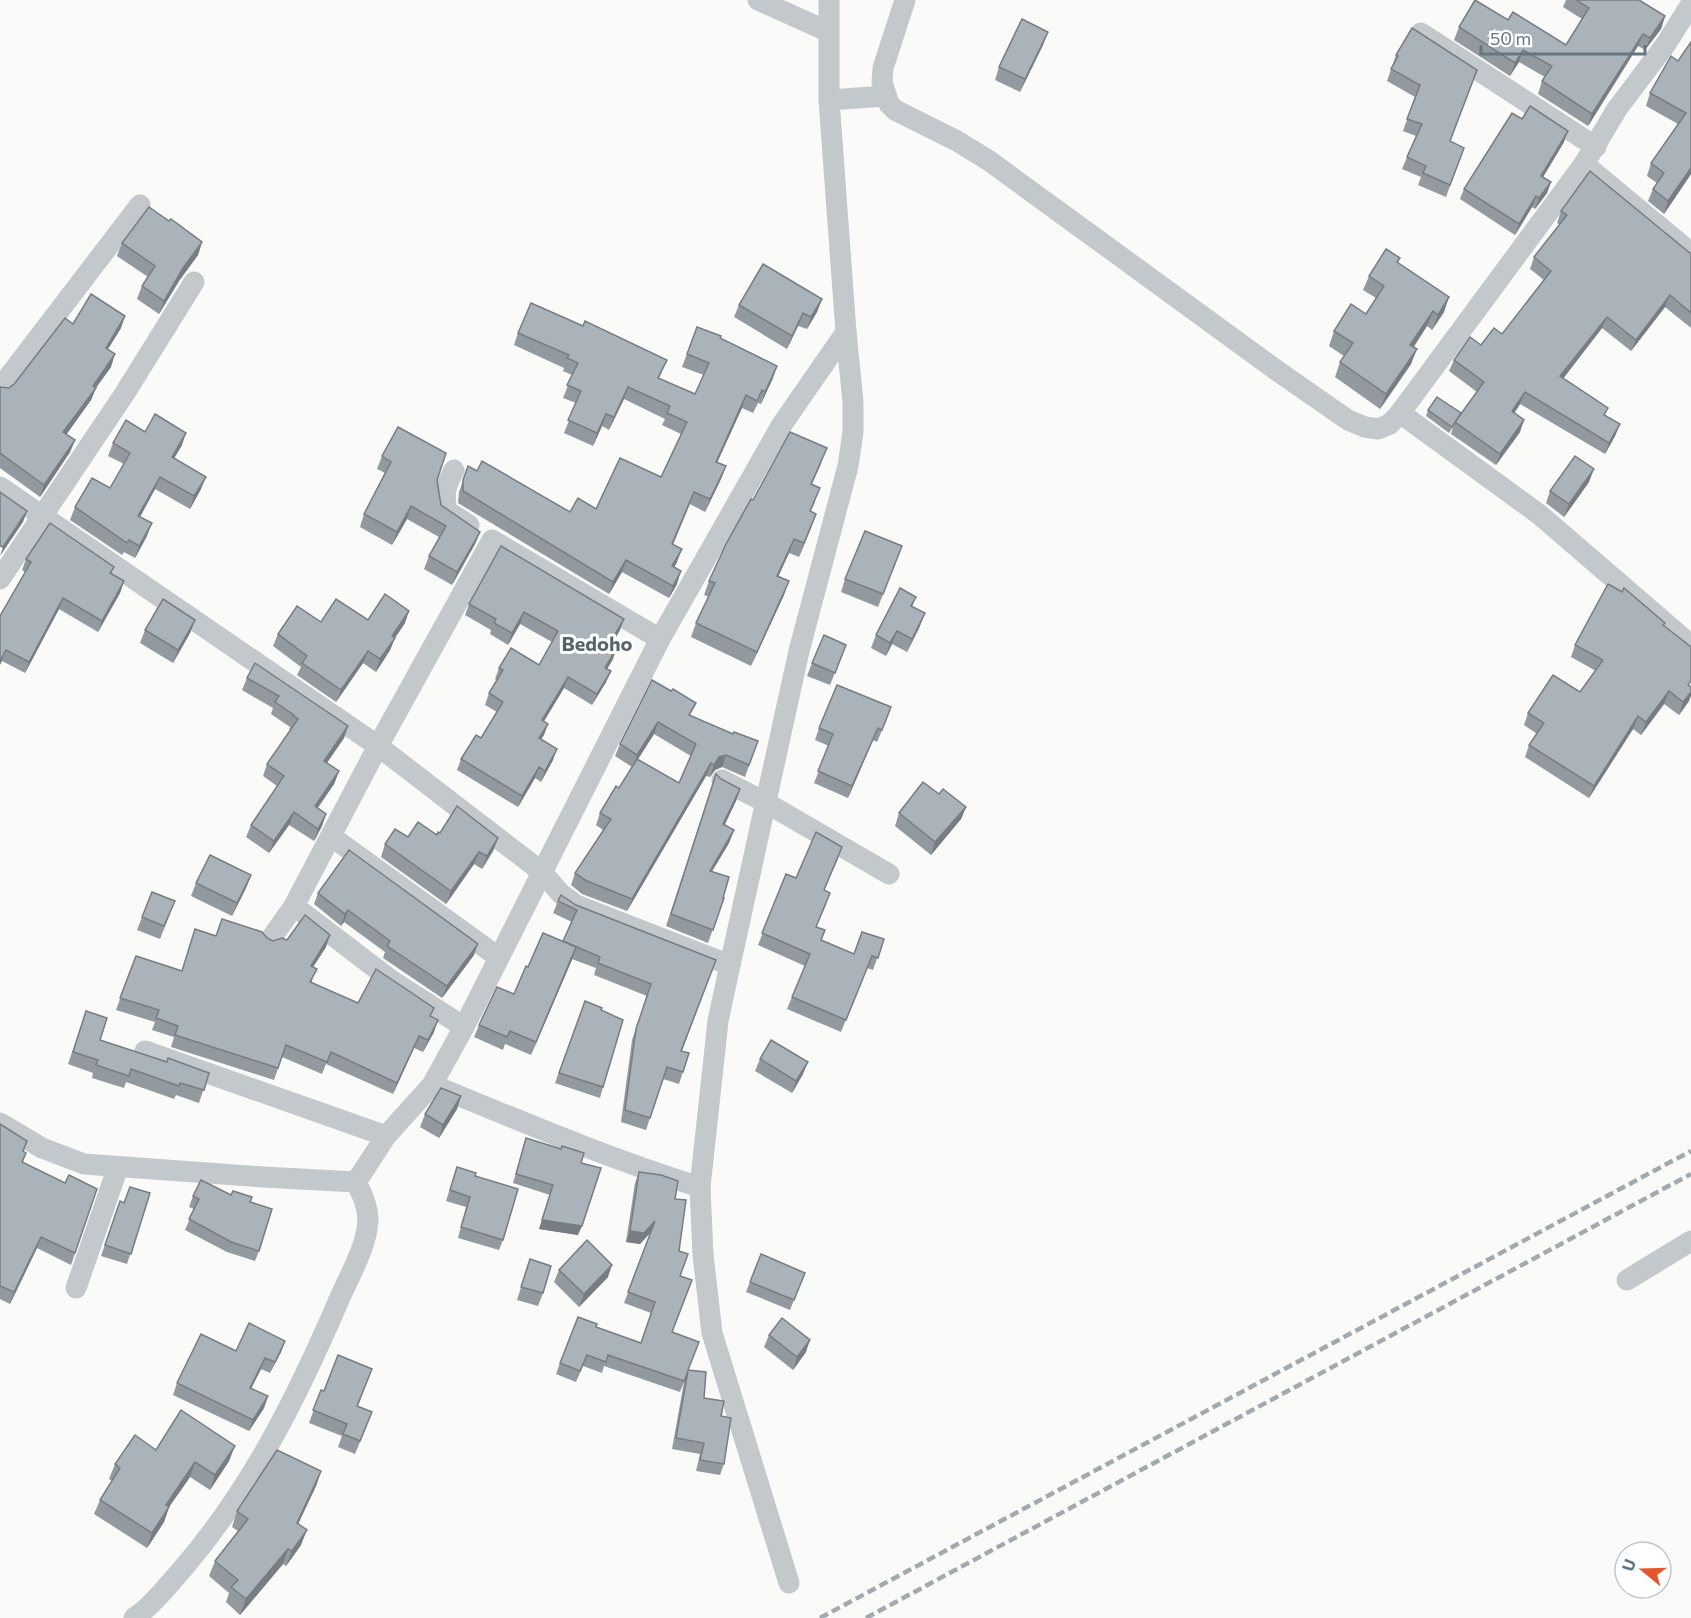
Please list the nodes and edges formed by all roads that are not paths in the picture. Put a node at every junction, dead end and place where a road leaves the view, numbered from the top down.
1 (758, 0) edge
2 (829, 0) edge
3 (905, 0) edge
4 (1691, 4) edge
5 (829, 32) junction
6 (1421, 33) edge
7 (885, 96) junction
8 (843, 99) junction
9 (1590, 155) junction
10 (141, 205) dead end
11 (1691, 253) edge
12 (194, 282) dead end
13 (846, 332) junction
14 (0, 388) edge
15 (1400, 413) junction
16 (454, 470) dead end
17 (0, 487) edge
18 (41, 517) junction
19 (492, 540) junction
20 (0, 579) edge
21 (660, 639) junction
22 (1691, 645) edge
23 (378, 746) junction
24 (722, 780) edge
25 (765, 802) junction
26 (332, 837) junction
27 (542, 872) junction
28 (889, 874) dead end
29 (294, 906) junction
30 (270, 940) edge
31 (498, 957) junction
32 (730, 965) junction
33 (464, 1027) junction
34 (145, 1051) dead end
35 (432, 1085) junction
36 (0, 1123) edge
37 (386, 1136) junction
38 (118, 1167) junction
39 (356, 1182) junction
40 (700, 1187) junction
41 (1691, 1241) edge
42 (1627, 1280) dead end
43 (76, 1288) dead end
44 (789, 1583) dead end
45 (134, 1618) edge

1 - 5 street
2 - 5 street
3 - 7 street
4 - 9 street
5 - 8 street
6 - 9 street
7 - 8 street
7 - 15 street
8 - 13 street
9 - 11 street
9 - 15 street
10 - 14 street
12 - 18 street
13 - 21 street
13 - 25 street
15 - 22 street
16 - 19 street
17 - 18 street
18 - 20 street
18 - 23 street
19 - 21 street
19 - 23 street
21 - 27 street
23 - 26 street
23 - 27 street
24 - 25 street
25 - 28 street
25 - 32 street
26 - 29 street
26 - 31 street
27 - 31 street
27 - 32 street
29 - 30 street
29 - 33 street
31 - 33 street
32 - 40 street
33 - 35 street
34 - 37 street
35 - 37 street
35 - 40 street
36 - 38 street
37 - 39 street
38 - 39 street
38 - 43 street
39 - 45 street
40 - 44 street
41 - 42 street

